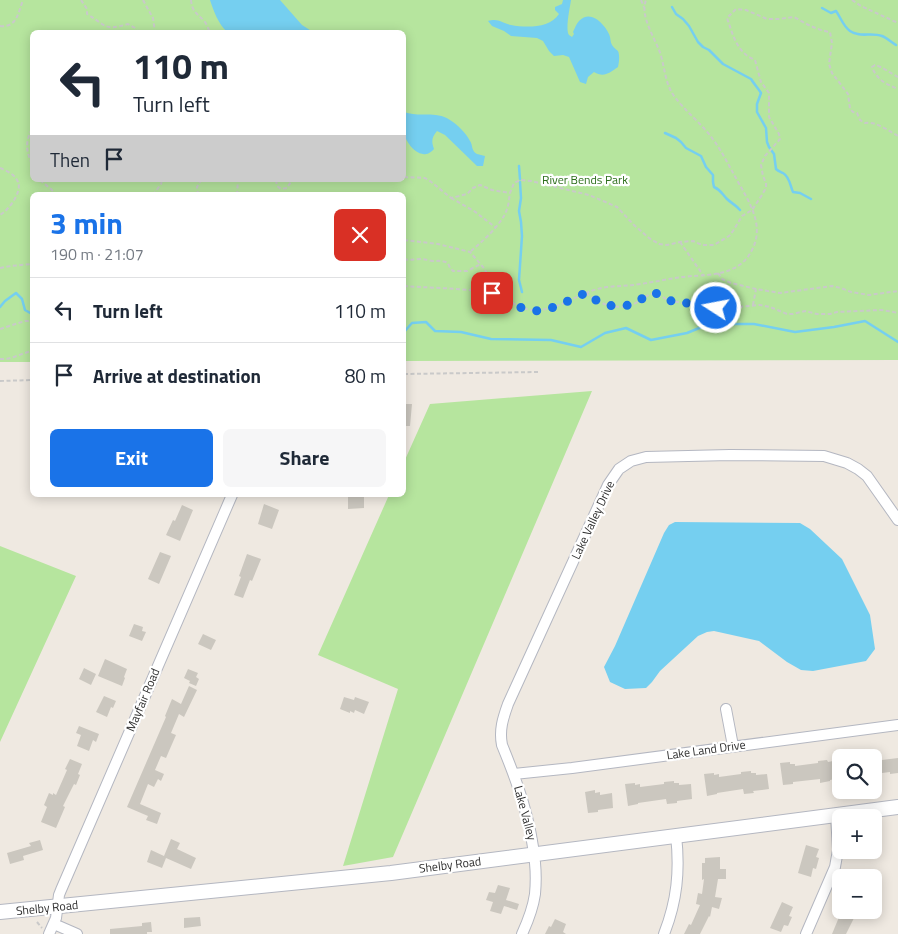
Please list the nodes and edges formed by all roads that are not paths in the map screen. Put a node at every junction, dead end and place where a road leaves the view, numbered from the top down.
1 (231, 497) edge
2 (898, 520) edge
3 (726, 709) dead end
4 (898, 725) edge
5 (733, 746) junction
6 (514, 774) junction
7 (898, 807) edge
8 (882, 809) edge
9 (832, 816) edge
10 (676, 835) junction
11 (534, 853) junction
12 (836, 859) edge
13 (57, 906) junction
14 (0, 912) edge
15 (54, 924) junction
16 (49, 934) edge
17 (77, 934) edge
18 (522, 934) edge
19 (664, 934) edge
20 (806, 934) edge

1 - 13 street, Mayfair Road
2 - 6 street, Lake Valley Drive
3 - 5 street
4 - 5 street, Lake Land Drive
5 - 6 street, Lake Land Drive
6 - 11 street, Lake Valley
7 - 8 street, Shelby Road
9 - 10 street, Shelby Road
10 - 11 street, Shelby Road
10 - 19 street
11 - 13 street, Shelby Road
11 - 18 street, Lake Valley
12 - 20 street
13 - 14 street, Shelby Road
13 - 15 street, Mayfair Road
15 - 16 street, Mayfair Road
15 - 17 street

